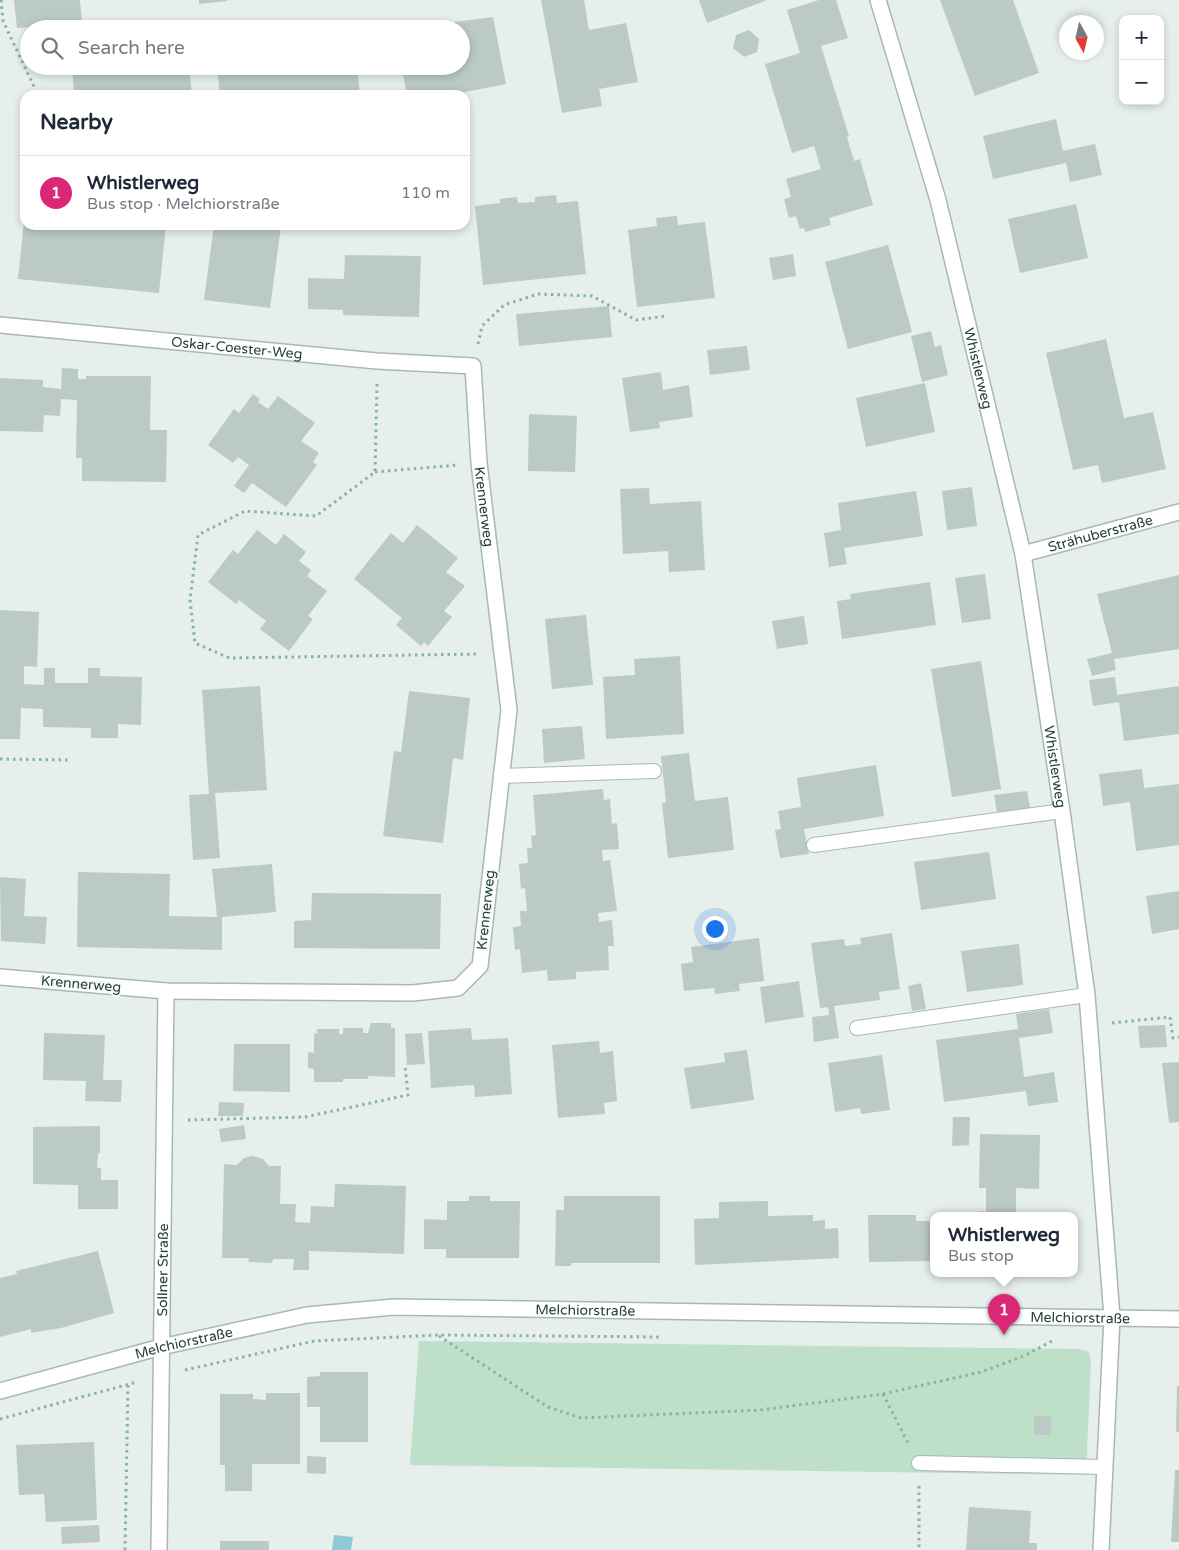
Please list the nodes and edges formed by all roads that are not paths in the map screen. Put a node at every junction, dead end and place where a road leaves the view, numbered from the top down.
1 (878, 0) edge
2 (0, 325) edge
3 (473, 366) joint
4 (1179, 512) edge
5 (1023, 554) junction
6 (654, 771) dead end
7 (501, 776) junction
8 (1062, 811) junction
9 (814, 846) dead end
10 (0, 977) edge
11 (166, 991) junction
12 (1087, 995) junction
13 (857, 1028) dead end
14 (1112, 1317) junction
15 (1179, 1319) edge
16 (161, 1347) junction
17 (0, 1391) edge
18 (919, 1463) road end
19 (1105, 1467) junction
20 (159, 1550) edge
21 (1101, 1550) edge

1 - 5 street, Whistlerweg
2 - 3 street, Oskar-Coester-Weg
3 - 7 street, Krennerweg
4 - 5 street, Strähuberstraße
5 - 8 street, Whistlerweg
6 - 7 lane
7 - 11 street, Krennerweg
8 - 9 lane
8 - 12 street, Whistlerweg
10 - 11 street, Krennerweg
11 - 16 street, Sollner Straße
12 - 13 lane
12 - 14 street, Whistlerweg
14 - 15 street, Melchiorstraße
14 - 16 street, Melchiorstraße
14 - 19 street, Whistlerweg
16 - 17 street, Melchiorstraße
16 - 20 street, Sollner Straße
18 - 19 lane
19 - 21 street, Whistlerweg

